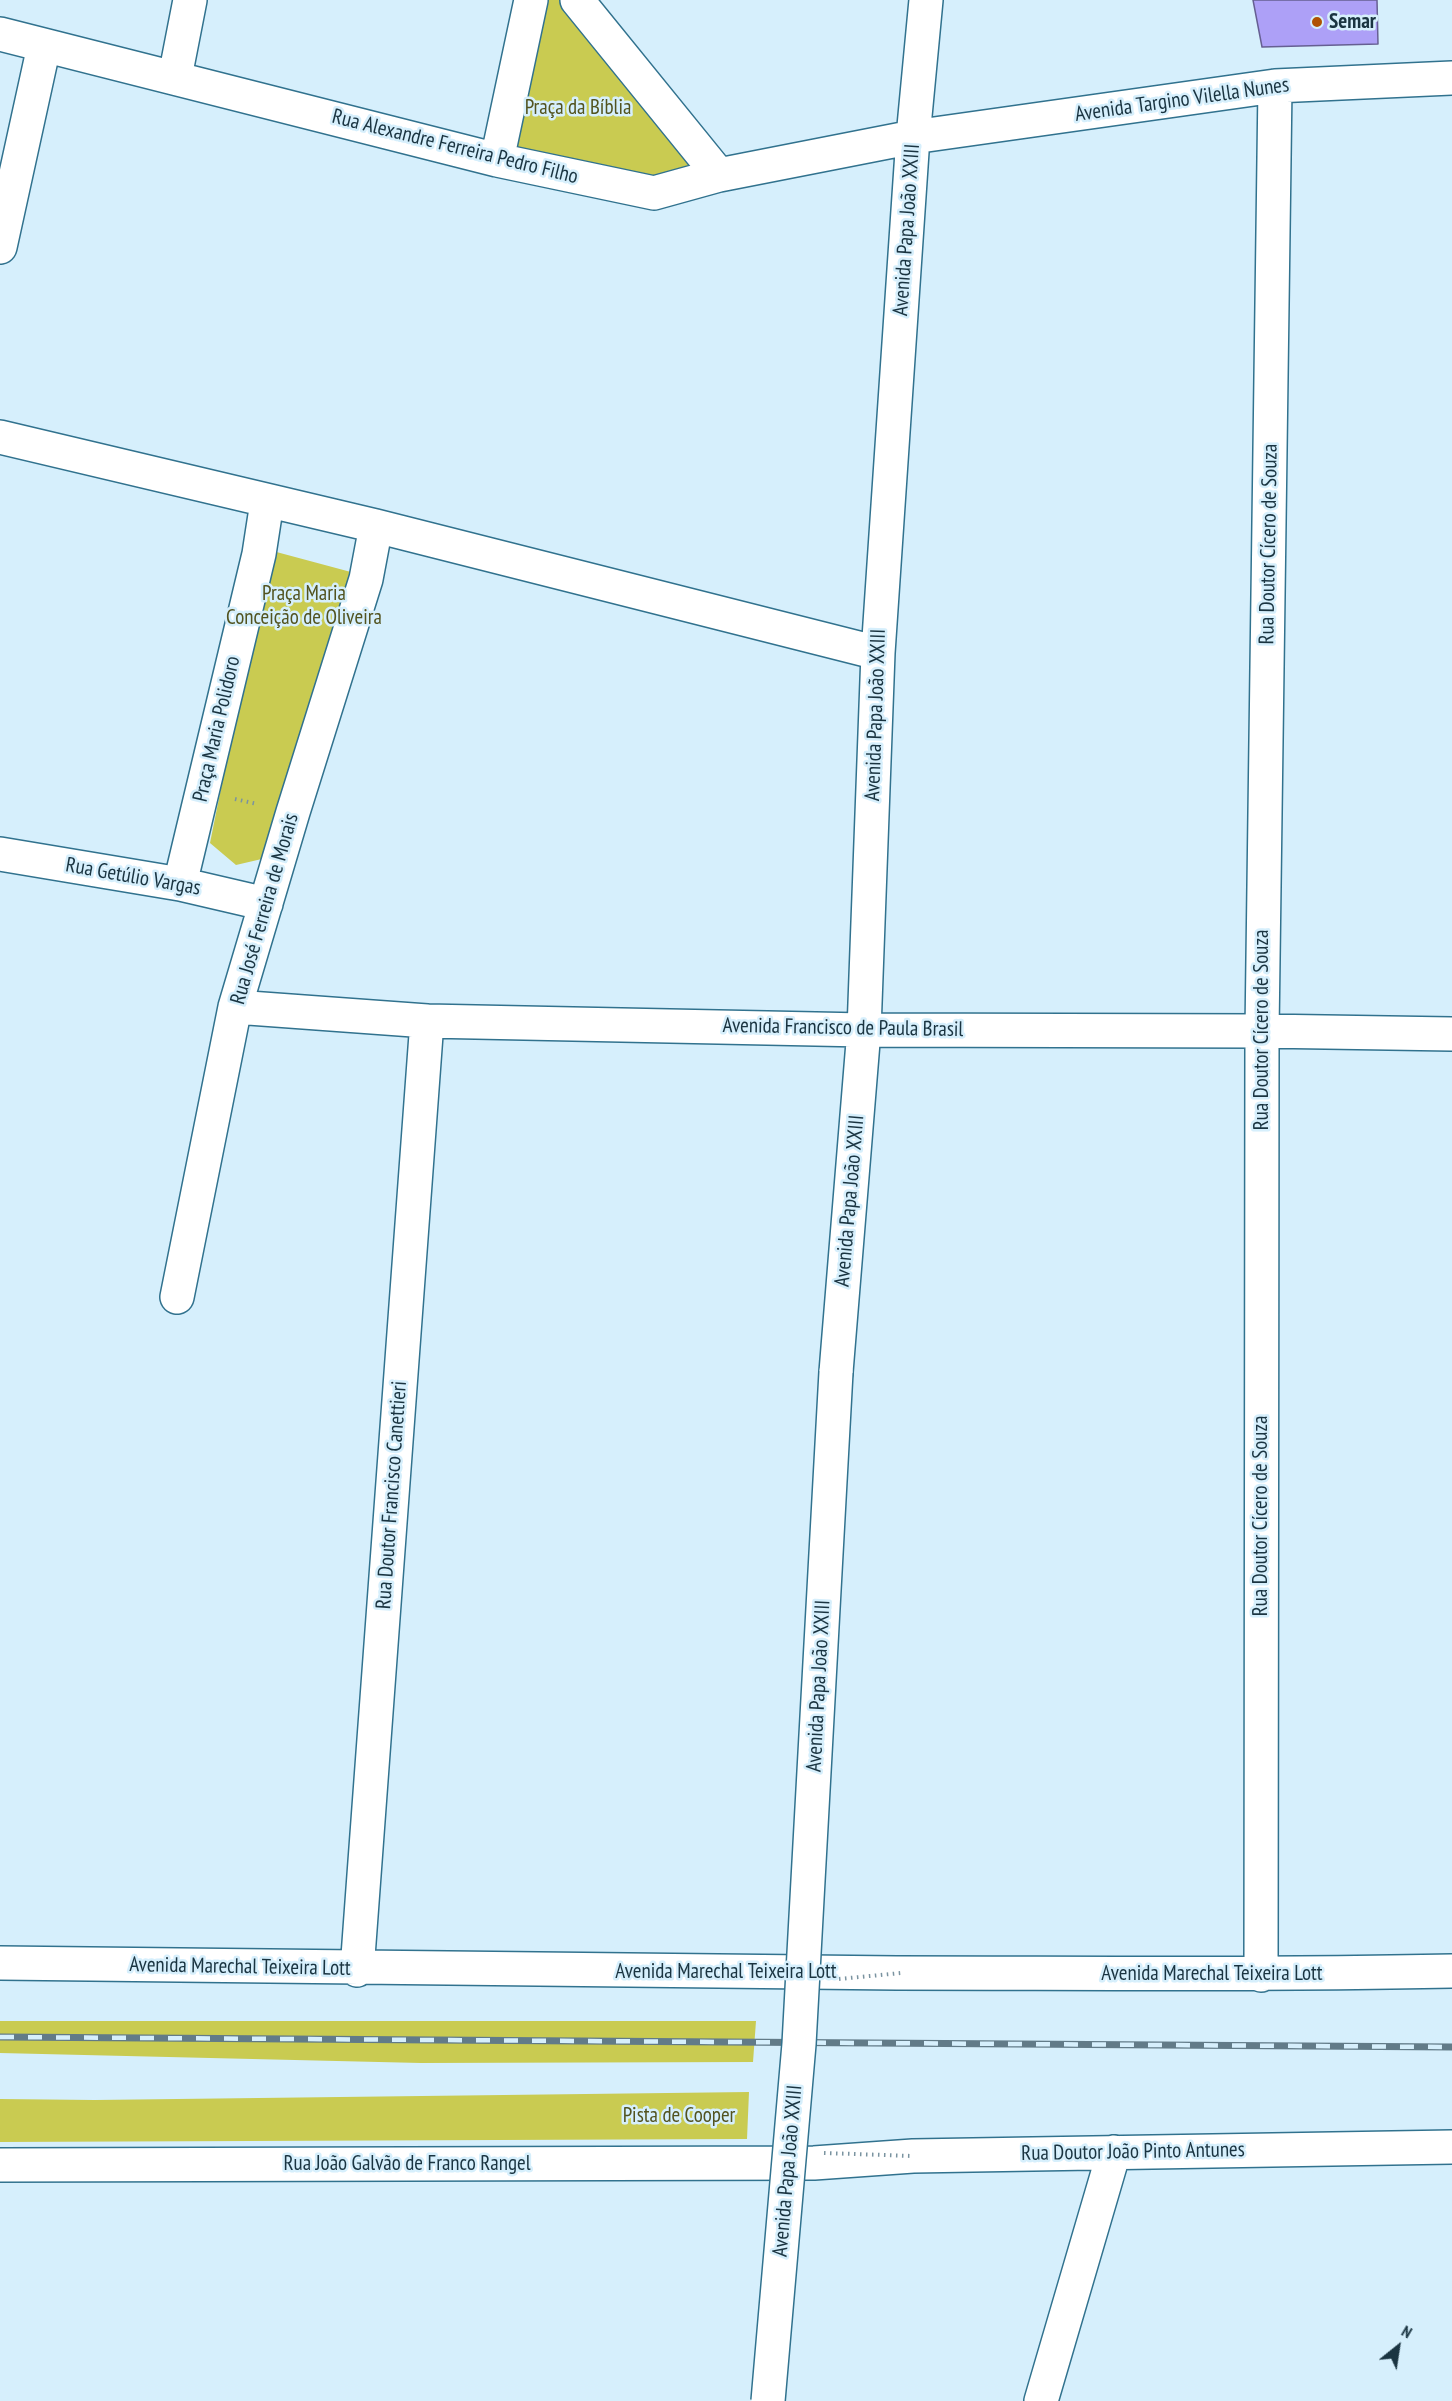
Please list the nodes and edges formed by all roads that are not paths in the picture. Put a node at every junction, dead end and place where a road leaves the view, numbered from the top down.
1 (190, 0) edge
2 (531, 0) edge
3 (577, 0) edge
4 (926, 0) edge
5 (0, 34) edge
6 (44, 46) junction
7 (175, 77) junction
8 (1452, 78) edge
9 (1275, 86) junction
10 (913, 137) junction
11 (497, 160) junction
12 (719, 175) junction
13 (0, 247) edge
14 (0, 437) edge
15 (267, 502) junction
16 (376, 526) junction
17 (878, 653) junction
18 (0, 854) edge
19 (180, 884) junction
20 (266, 904) junction
21 (235, 1007) junction
22 (426, 1021) junction
23 (864, 1029) junction
24 (1262, 1030) junction
25 (1452, 1034) edge
26 (177, 1297) dead end
27 (0, 1963) edge
28 (357, 1970) junction
29 (1452, 1971) edge
30 (1261, 1975) junction
31 (1452, 2147) edge
32 (1114, 2152) junction
33 (814, 2163) joint
34 (0, 2165) edge
35 (768, 2401) edge
36 (1041, 2401) edge

1 - 7 street
2 - 11 street
3 - 12 street
4 - 10 street, Avenida Papa João XXIII
5 - 6 street, Rua Alexandre Ferreira Pedro Filho
6 - 7 street, Rua Alexandre Ferreira Pedro Filho
6 - 13 street
7 - 11 street, Rua Alexandre Ferreira Pedro Filho
8 - 9 street, Avenida Targino Vilella Nunes
9 - 10 street, Avenida Targino Vilella Nunes
9 - 24 street, Rua Doutor Cícero de Souza
10 - 12 street, Rua Alexandre Ferreira Pedro Filho
10 - 17 street, Avenida Papa João XXIII
11 - 12 street, Rua Alexandre Ferreira Pedro Filho
14 - 15 street
15 - 16 street
15 - 19 street, Praça Maria Polidoro
16 - 17 street
16 - 20 street, Rua José Ferreira de Morais
17 - 23 street, Avenida Papa João XXIII
18 - 19 street, Rua Getúlio Vargas
19 - 20 street, Rua Getúlio Vargas
20 - 21 street, Rua José Ferreira de Morais
21 - 22 street, Avenida Francisco de Paula Brasil
21 - 26 street, Rua José Ferreira de Morais
22 - 23 street, Avenida Francisco de Paula Brasil
22 - 28 street, Rua Doutor Francisco Canettieri
23 - 24 street, Avenida Francisco de Paula Brasil
23 - 35 street, Avenida Papa João XXIII, bridge
24 - 25 street, Avenida Francisco de Paula Brasil
24 - 30 street, Rua Doutor Cícero de Souza
27 - 28 street, Avenida Marechal Teixeira Lott
28 - 30 street, Avenida Marechal Teixeira Lott
29 - 30 street, Avenida Marechal Teixeira Lott
31 - 32 street, Rua Doutor João Pinto Antunes
32 - 33 street, Rua Doutor João Pinto Antunes
32 - 36 street
33 - 34 street, Rua João Galvão de Franco Rangel

